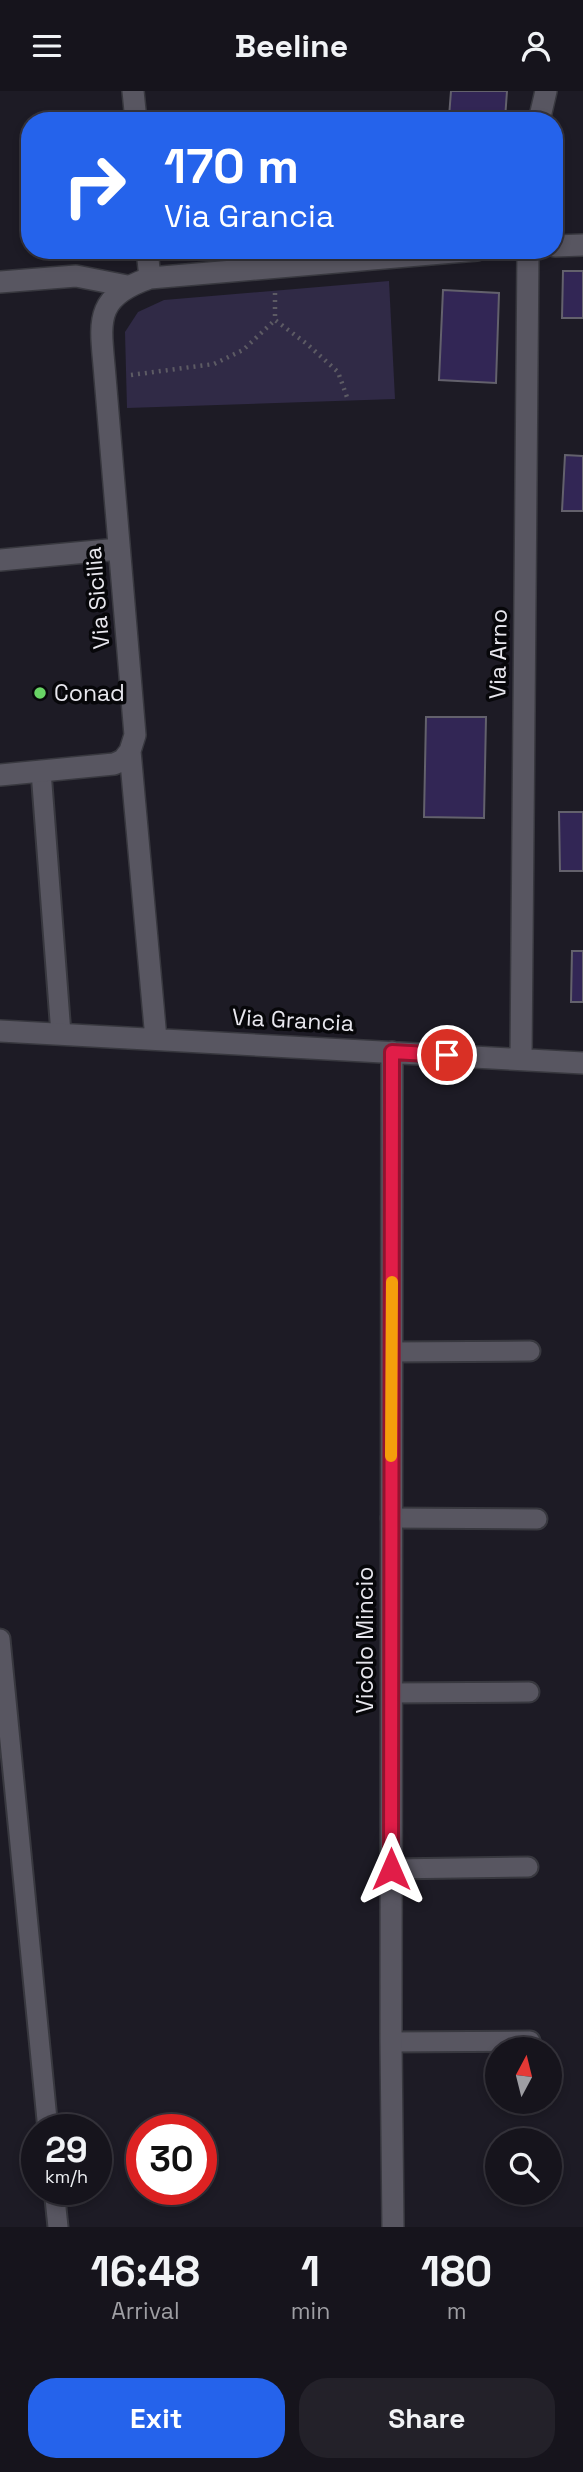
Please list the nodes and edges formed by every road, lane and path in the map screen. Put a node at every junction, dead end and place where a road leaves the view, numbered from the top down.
1 (133, 91) edge
2 (547, 91) edge
3 (134, 112) edge
4 (541, 112) edge
5 (583, 245) edge
6 (563, 246) edge
7 (148, 259) edge
8 (369, 259) edge
9 (528, 259) edge
10 (273, 267) junction
11 (150, 278) junction
12 (0, 282) edge
13 (127, 286) junction
14 (275, 320) junction
15 (104, 377) junction
16 (348, 400) dead end
17 (119, 549) junction
18 (0, 560) edge
19 (130, 751) junction
20 (41, 771) junction
21 (0, 775) edge
22 (0, 1031) edge
23 (61, 1034) junction
24 (156, 1039) junction
25 (392, 1052) junction
26 (521, 1059) junction
27 (583, 1063) edge
28 (530, 1351) dead end
29 (392, 1353) junction
30 (391, 1518) junction
31 (537, 1519) dead end
32 (0, 1639) edge
33 (529, 1692) dead end
34 (391, 1693) junction
35 (528, 1867) dead end
36 (391, 1869) junction
37 (485, 2041) edge
38 (391, 2042) junction
39 (46, 2114) edge
40 (56, 2205) edge
41 (58, 2227) edge
42 (393, 2227) edge

1 - 3 street
2 - 4 street
5 - 6 street
7 - 11 street
8 - 10 street
9 - 26 street, Via Arno
10 - 11 street
10 - 14 path
11 - 13 street
12 - 13 street
13 - 15 street, Via Sicilia
14 - 15 path
14 - 16 path
15 - 17 street, Via Sicilia
17 - 18 street
17 - 19 street, Via Sicilia
19 - 20 street
19 - 24 street, Via Sicilia
20 - 21 street
20 - 23 lane
22 - 23 street, Via Grancia
23 - 24 street, Via Grancia
24 - 25 street, Via Grancia
25 - 26 street, Via Grancia
25 - 29 street, Vicolo Mincio
26 - 27 street, Via Grancia
28 - 29 lane
29 - 30 street, Vicolo Mincio
30 - 31 lane
30 - 34 street, Vicolo Mincio
32 - 39 lane
33 - 34 lane
34 - 36 street, Vicolo Mincio
35 - 36 lane
36 - 38 street, Vicolo Mincio
37 - 38 lane
38 - 42 street, Vicolo Mincio
40 - 41 lane

